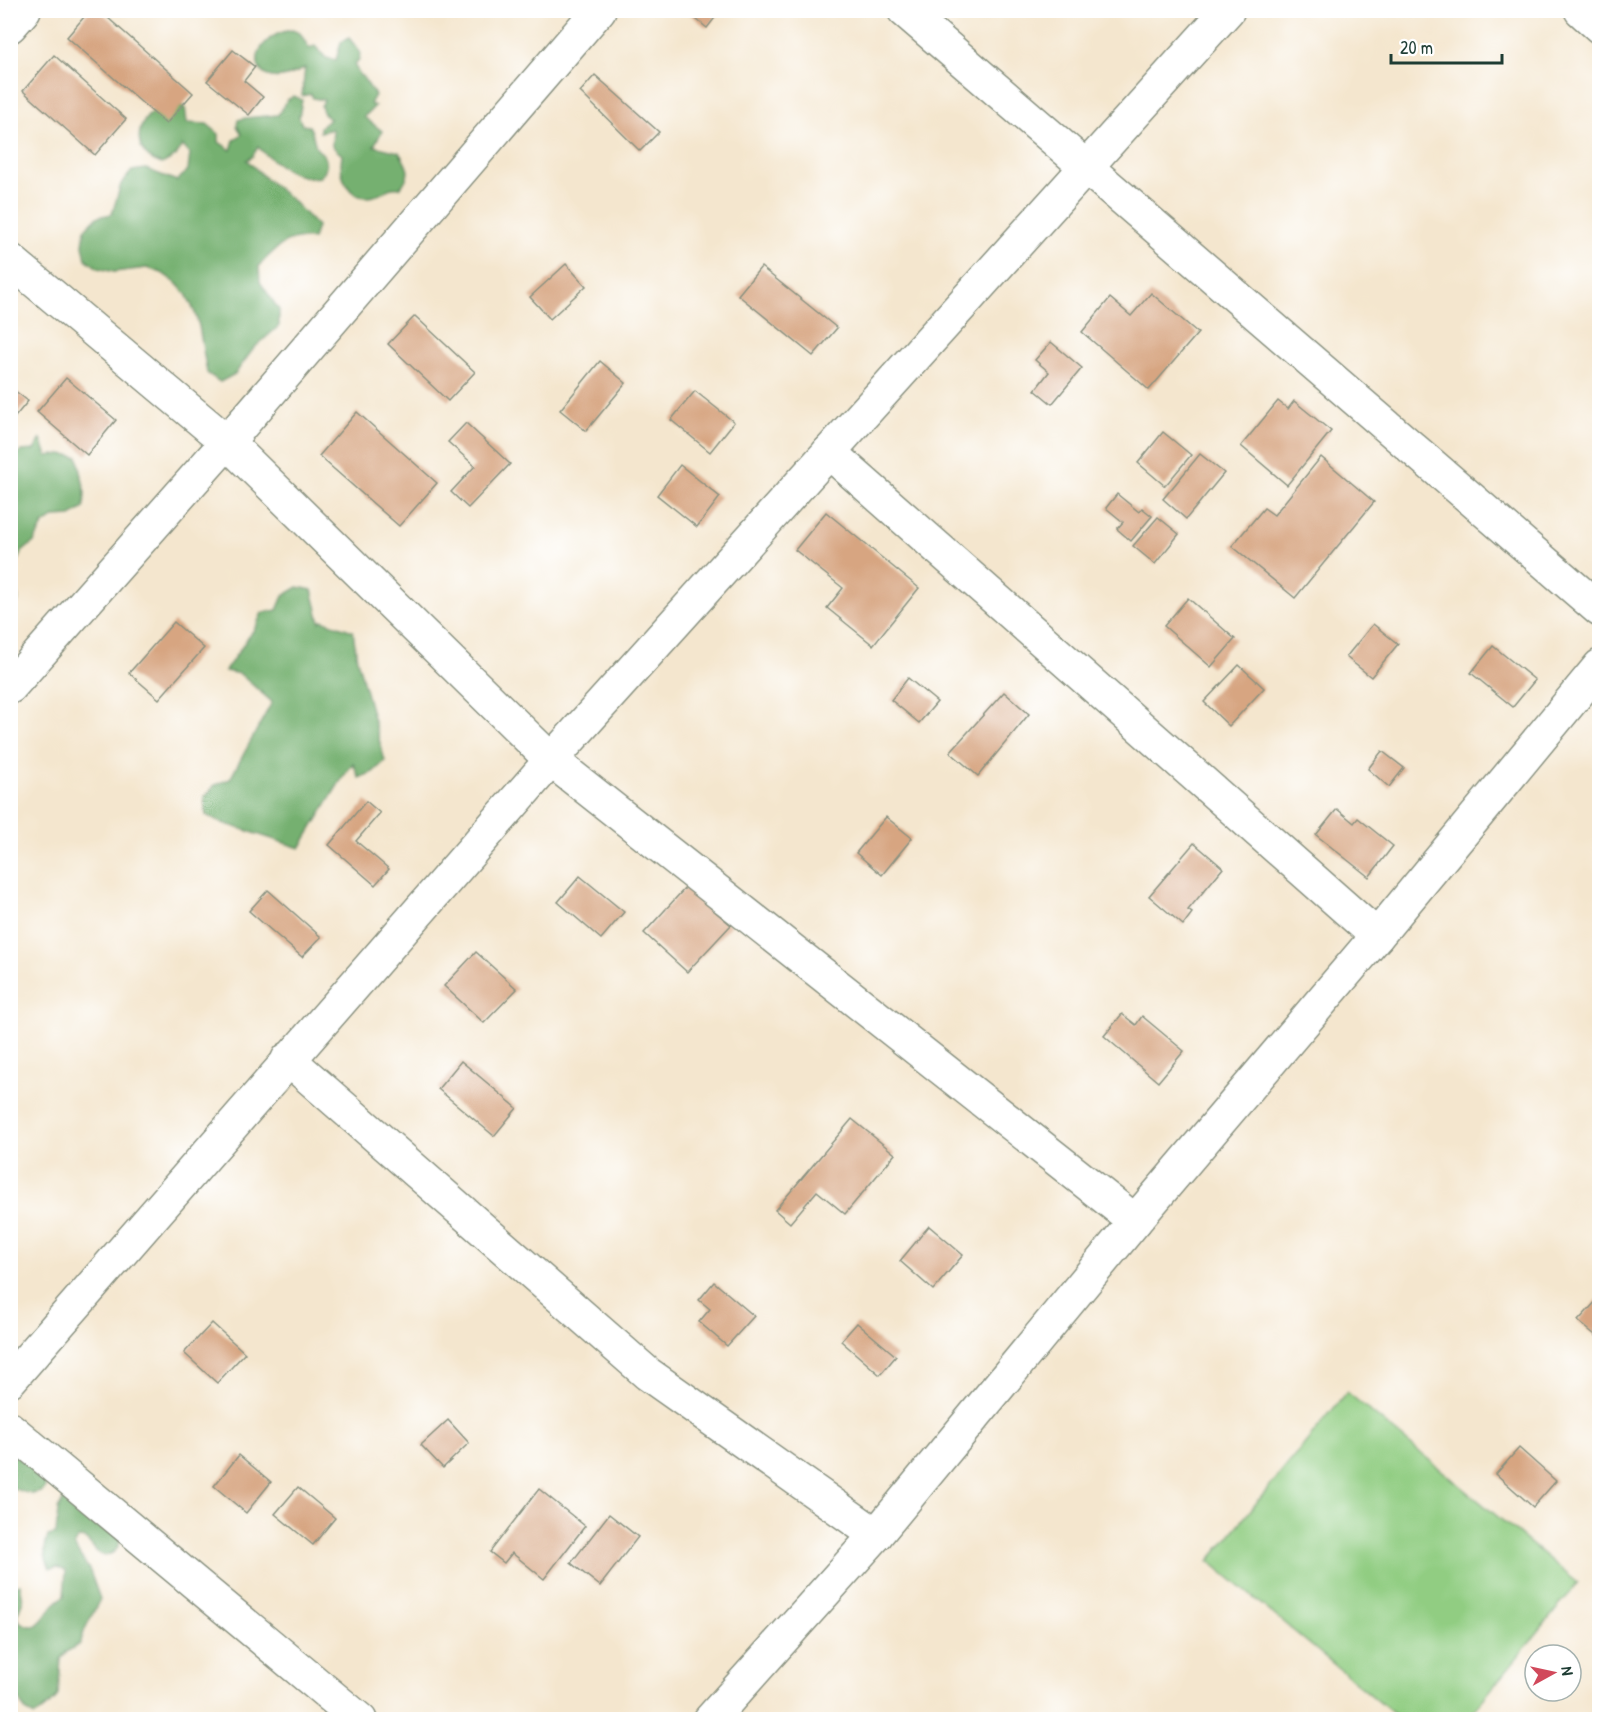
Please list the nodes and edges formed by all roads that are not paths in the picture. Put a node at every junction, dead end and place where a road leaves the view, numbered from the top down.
1 (24, 10) edge
2 (599, 10) edge
3 (904, 10) edge
4 (1228, 10) edge
5 (1581, 10) edge
6 (10, 27) edge
7 (1599, 27) edge
8 (1086, 167) junction
9 (10, 260) edge
10 (227, 442) junction
11 (829, 452) junction
12 (1599, 610) edge
13 (1599, 666) edge
14 (10, 687) edge
15 (551, 760) junction
16 (1377, 936) junction
17 (288, 1059) junction
18 (1135, 1221) junction
19 (10, 1380) edge
20 (10, 1429) edge
21 (876, 1535) junction
22 (360, 1719) edge
23 (710, 1719) edge

1 - 6 street
2 - 10 street
3 - 8 street
4 - 8 street
5 - 7 street
8 - 11 street
8 - 12 street
9 - 10 street
10 - 14 street
10 - 15 street
11 - 15 street
11 - 16 street
13 - 16 street
15 - 17 street
15 - 18 street
16 - 18 street
17 - 19 street
17 - 21 street
18 - 21 street
20 - 22 street
21 - 23 street

